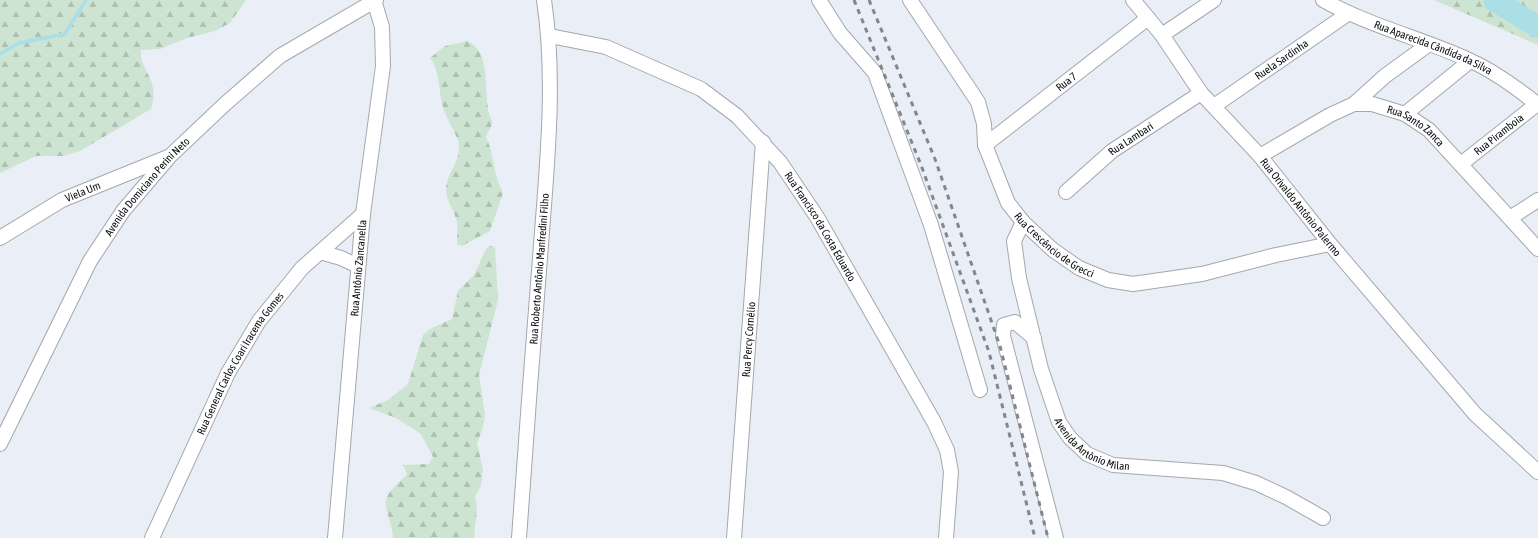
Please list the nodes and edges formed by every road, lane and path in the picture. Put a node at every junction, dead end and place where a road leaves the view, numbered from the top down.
1 (375, 0) edge
2 (544, 0) edge
3 (819, 0) edge
4 (910, 0) edge
5 (1133, 0) edge
6 (1214, 0) edge
7 (1323, 0) edge
8 (1349, 13) junction
9 (1148, 18) junction
10 (1162, 35) junction
11 (550, 36) junction
12 (1429, 44) junction
13 (1470, 61) junction
14 (1201, 93) junction
15 (1354, 104) junction
16 (1538, 104) edge
17 (1214, 106) junction
18 (1405, 114) junction
19 (763, 142) junction
20 (985, 145) junction
21 (170, 156) junction
22 (1260, 156) junction
23 (1461, 164) junction
24 (1066, 192) dead end
25 (1538, 200) edge
26 (363, 214) junction
27 (1510, 218) junction
28 (1023, 222) junction
29 (0, 238) edge
30 (1330, 244) junction
31 (1538, 249) edge
32 (320, 252) junction
33 (358, 266) junction
34 (1034, 338) junction
35 (980, 390) dead end
36 (0, 444) edge
37 (1538, 472) edge
38 (1323, 518) dead end
39 (152, 538) edge
40 (336, 538) edge
41 (519, 538) edge
42 (734, 538) edge
43 (946, 538) edge
44 (1056, 538) edge

1 - 21 street, Avenida Domiciano Perini Neto
1 - 26 street, Rua Antônio Zancanella
2 - 11 street, Rua Roberto Antônio Manfredini Filho
3 - 35 street
4 - 20 street, Rua Crescêncio de Grecci
5 - 9 street, Rua Orivaldo Antônio Palermo
6 - 10 street
7 - 8 street, Rua Aparecida Cândida da Silva
8 - 12 street, Rua Aparecida Cândida da Silva
8 - 17 street, Ruela Sardinha
9 - 10 street, Rua Orivaldo Antônio Palermo
9 - 20 street, Rua 7
10 - 14 street, Rua Orivaldo Antônio Palermo
11 - 19 street, Rua Francisco da Costa Eduardo
11 - 41 street, Rua Roberto Antônio Manfredini Filho
12 - 13 street, Rua Aparecida Cândida da Silva
12 - 15 street
13 - 16 street, Rua Aparecida Cândida da Silva
13 - 18 street
14 - 17 street, Rua Orivaldo Antônio Palermo
14 - 24 street, Rua Lambari
15 - 18 street, Rua Santo Zanca
15 - 22 street, Rua Santo Zanca
16 - 23 street, Rua Piramboia
17 - 22 street, Rua Orivaldo Antônio Palermo
18 - 23 street, Rua Santo Zanca
19 - 42 street, Rua Percy Cornélio
19 - 43 street, Rua Francisco da Costa Eduardo
20 - 28 street, Rua Crescêncio de Grecci
21 - 29 street, Viela Um
21 - 36 street, Avenida Domiciano Perini Neto
22 - 30 street, Rua Orivaldo Antônio Palermo
23 - 27 street, Rua Santo Zanca
25 - 27 street
26 - 32 street, Rua General Carlos Coari Iracema Gomes
26 - 33 street, Rua Antônio Zancanella
27 - 31 street, Rua Santo Zanca
28 - 30 street, Rua Crescêncio de Grecci
28 - 34 street, Avenida Antônio Milan
30 - 37 street, Rua Orivaldo Antônio Palermo
32 - 33 street
32 - 39 street, Rua General Carlos Coari Iracema Gomes
33 - 40 street, Rua Antônio Zancanella
34 - 38 street, Avenida Antônio Milan
34 - 44 street

